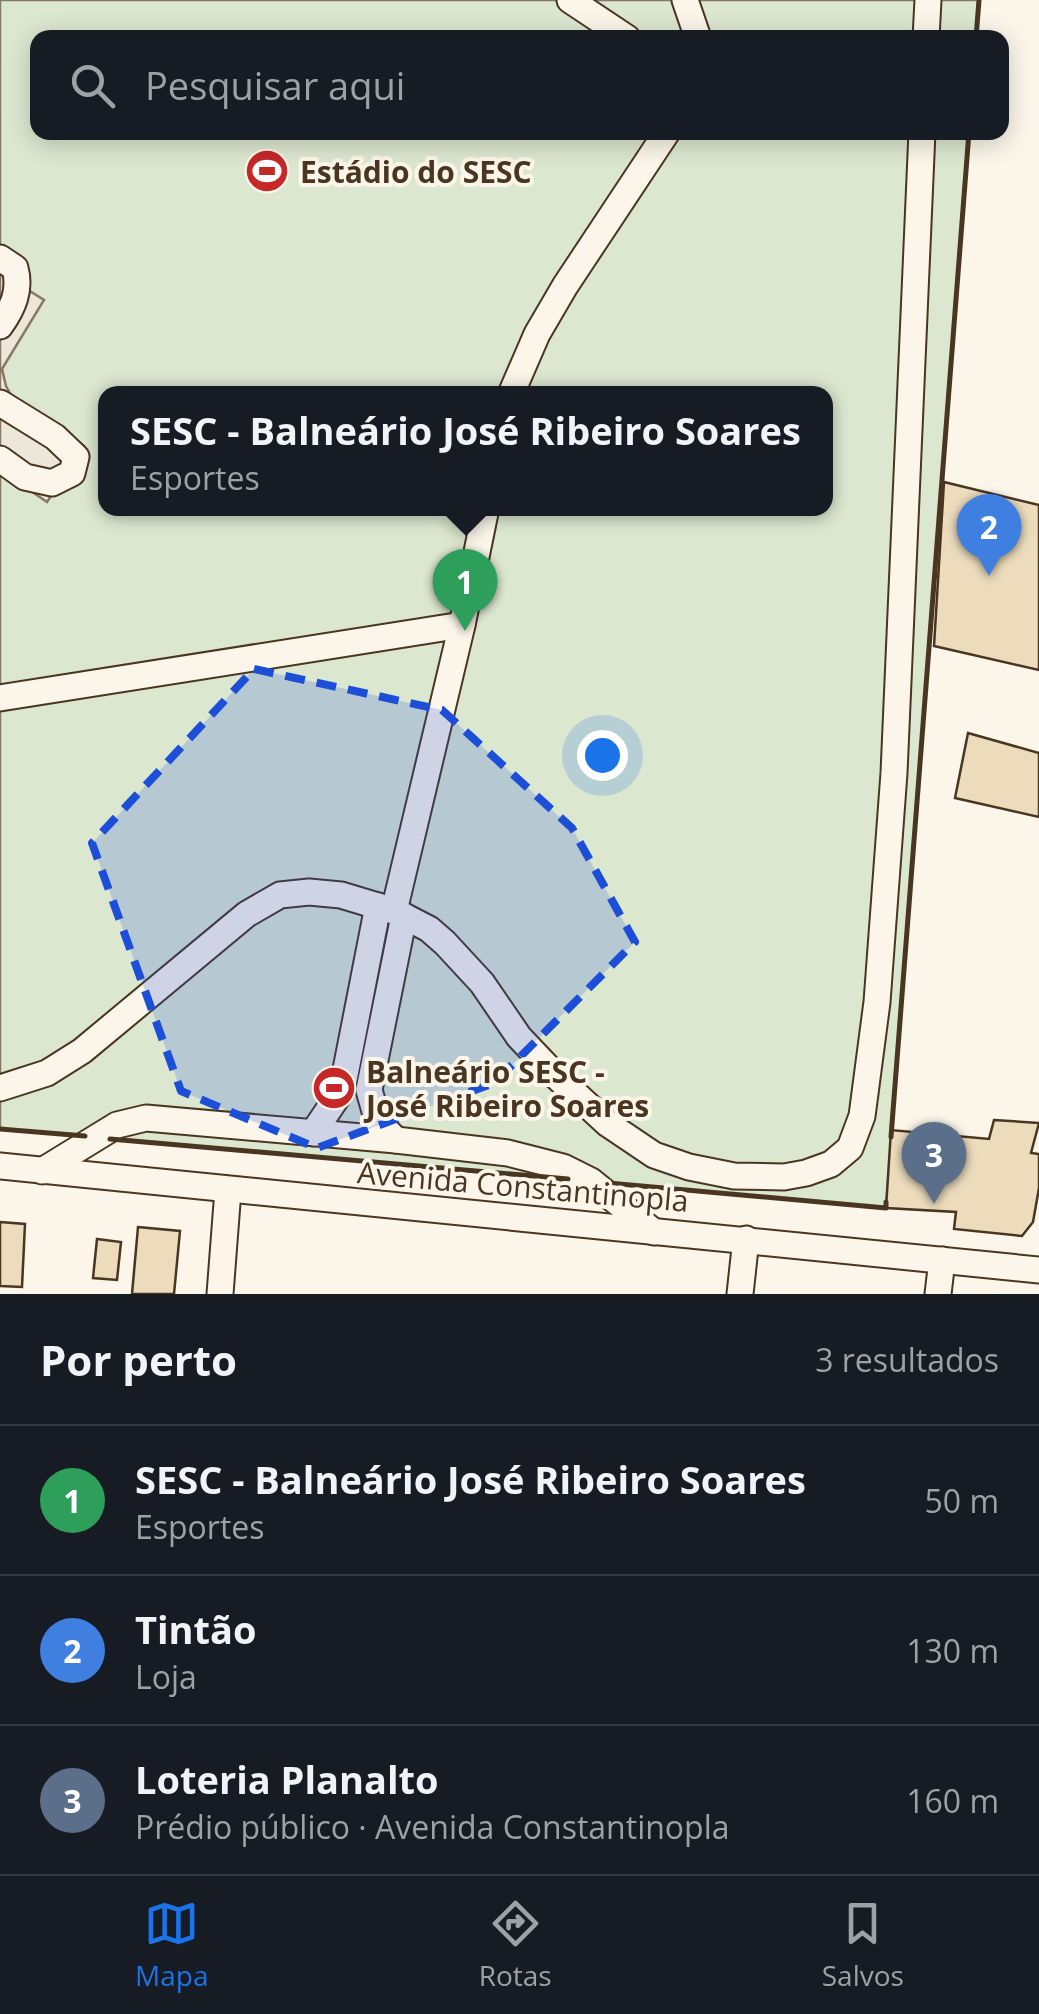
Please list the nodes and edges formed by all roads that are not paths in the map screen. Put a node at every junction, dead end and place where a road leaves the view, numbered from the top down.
1 (609, 0) edge
2 (685, 0) edge
3 (928, 0) edge
4 (575, 3) edge
5 (615, 30) edge
6 (695, 30) edge
7 (926, 30) edge
8 (661, 140) edge
9 (922, 140) edge
10 (0, 258) edge
11 (0, 326) edge
12 (514, 386) edge
13 (0, 403) edge
14 (0, 459) edge
15 (484, 516) edge
16 (462, 625) junction
17 (0, 698) edge
18 (392, 911) junction
19 (0, 1088) edge
20 (314, 1132) junction
21 (396, 1140) junction
22 (0, 1166) edge
23 (42, 1172) junction
24 (228, 1190) junction
25 (654, 1232) junction
26 (746, 1240) junction
27 (942, 1260) junction
28 (1039, 1270) edge
29 (220, 1294) edge
30 (740, 1294) edge
31 (938, 1294) edge

1 - 4 street
2 - 6 street
3 - 7 street
4 - 5 street
8 - 12 street
9 - 18 street
10 - 11 street
13 - 14 street
15 - 16 street
16 - 17 street
16 - 18 street
18 - 19 street
18 - 20 street
18 - 21 street
20 - 21 street
20 - 23 street
21 - 25 street
22 - 23 street, Avenida Constantinopla
23 - 24 street, Avenida Constantinopla
24 - 25 street, Avenida Constantinopla
24 - 29 street
25 - 26 street, Avenida Constantinopla
26 - 27 street, Avenida Constantinopla
26 - 30 street
27 - 28 street, Avenida Constantinopla
27 - 31 street

